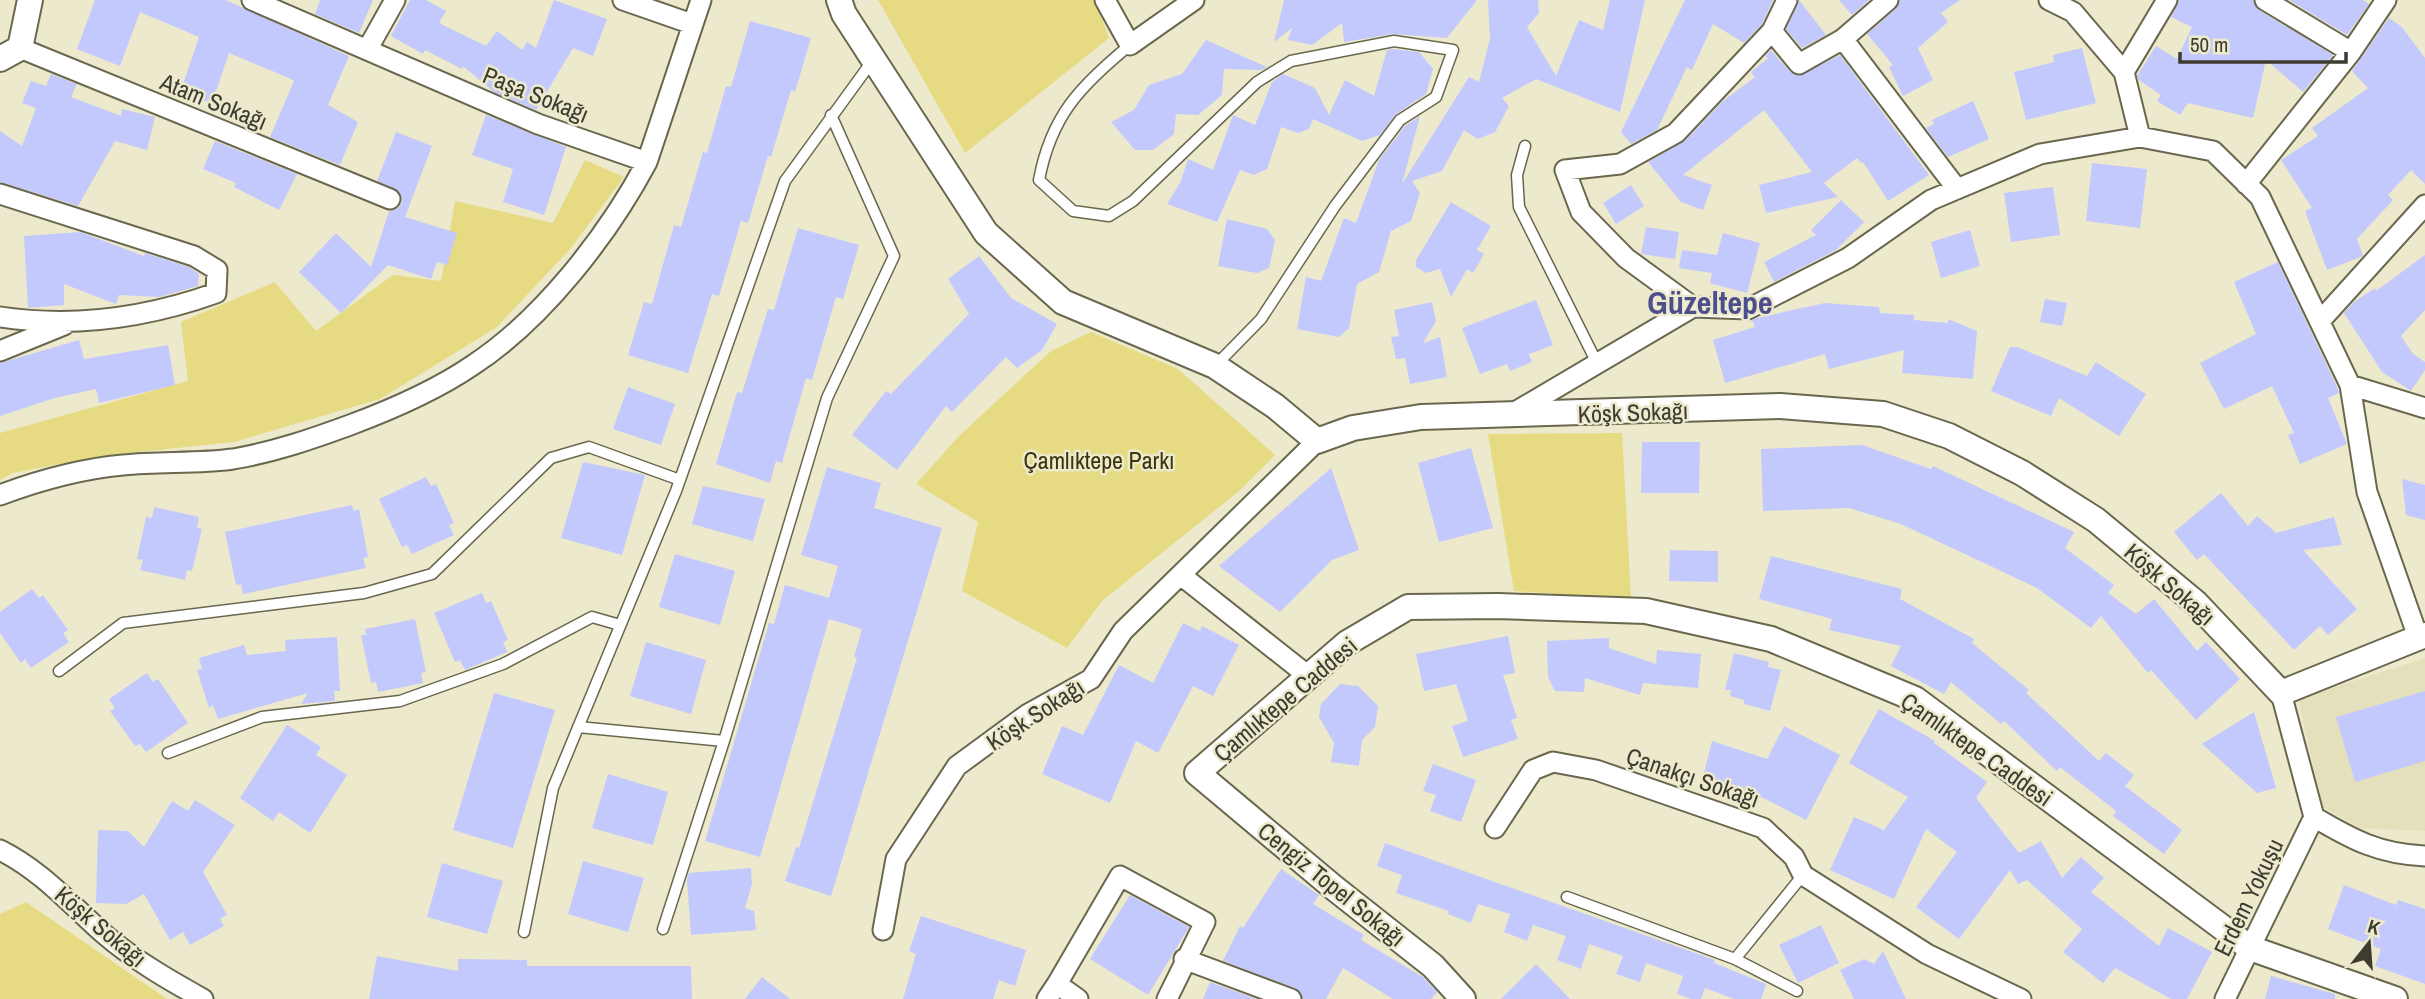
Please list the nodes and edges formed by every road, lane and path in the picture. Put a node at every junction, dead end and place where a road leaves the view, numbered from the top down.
1 (30, 0) edge
2 (252, 0) edge
3 (395, 0) edge
4 (623, 0) edge
5 (701, 0) edge
6 (839, 0) edge
7 (1105, 0) edge
8 (1194, 0) edge
9 (1787, 0) edge
10 (1888, 0) edge
11 (2049, 0) edge
12 (2166, 0) edge
13 (2265, 0) edge
14 (2386, 0) edge
15 (692, 24) junction
16 (1772, 31) junction
17 (1843, 38) junction
18 (1130, 45) junction
19 (368, 50) junction
20 (2351, 52) junction
21 (10, 54) edge
22 (873, 60) junction
23 (2124, 72) junction
24 (831, 115) junction
25 (2140, 137) junction
26 (1525, 146) dead end
27 (647, 162) junction
28 (2246, 184) junction
29 (1957, 189) junction
30 (0, 194) edge
31 (390, 199) dead end
32 (2425, 205) edge
33 (1693, 307) junction
34 (0, 317) edge
35 (2321, 320) junction
36 (69, 323) junction
37 (0, 351) edge
38 (1597, 363) junction
39 (1215, 366) junction
40 (2350, 385) junction
41 (2425, 408) edge
42 (1507, 416) junction
43 (1317, 441) junction
44 (680, 480) junction
45 (0, 495) edge
46 (1182, 576) junction
47 (620, 625) junction
48 (2422, 636) edge
49 (60, 671) dead end
50 (1307, 676) junction
51 (2281, 693) junction
52 (578, 727) junction
53 (724, 741) junction
54 (168, 753) dead end
55 (1197, 772) joint
56 (2314, 817) junction
57 (1495, 828) dead end
58 (0, 850) edge
59 (2425, 856) edge
60 (1803, 875) junction
61 (1567, 897) dead end
62 (663, 929) dead end
63 (883, 930) dead end
64 (524, 932) dead end
65 (2250, 948) junction
66 (1184, 959) junction
67 (1735, 959) junction
68 (1797, 991) dead end
69 (1052, 992) edge
70 (203, 999) edge
71 (1078, 999) edge
72 (1167, 999) edge
73 (1291, 999) edge
74 (1462, 999) edge
75 (2021, 999) edge
76 (2225, 999) edge
77 (2395, 999) edge

1 - 21 street
2 - 19 street, Paşa Sokağı
3 - 19 street
4 - 15 street
5 - 15 street
6 - 22 street
7 - 18 street
8 - 18 street
9 - 16 street
10 - 17 street
11 - 23 street
12 - 23 street
13 - 20 street
14 - 20 street
15 - 27 street
16 - 17 street
16 - 33 street
17 - 29 street
18 - 39 lane
19 - 27 street, Paşa Sokağı
20 - 28 street
21 - 31 street, Atam Sokağı
22 - 24 lane
22 - 39 street
23 - 25 street
24 - 44 lane
24 - 53 lane
25 - 28 street
25 - 29 street
26 - 38 lane
27 - 45 street
28 - 35 street
29 - 33 street
30 - 36 street
32 - 35 street
33 - 38 street
34 - 36 street
35 - 40 street
36 - 37 street
38 - 42 street
39 - 43 street
40 - 41 street
40 - 48 street
42 - 43 street, Köşk Sokağı
42 - 51 street, Köşk Sokağı
43 - 46 street, Köşk Sokağı
44 - 47 lane
44 - 49 lane
46 - 50 street
46 - 63 street, Köşk Sokağı
47 - 52 lane
47 - 54 lane
48 - 51 street
50 - 55 street, Çamlıktepe Caddesi
50 - 65 street, Çamlıktepe Caddesi
51 - 56 street, Köşk Sokağı
52 - 53 lane
52 - 64 lane
53 - 62 lane
55 - 74 street, Cengiz Topel Sokağı
56 - 59 street
56 - 65 street, Erdem Yokuşu
57 - 60 street, Çanakçı Sokağı
58 - 70 street, Köşk Sokağı
60 - 67 lane
60 - 75 street, Çanakçı Sokağı
61 - 67 lane
65 - 76 street, Erdem Yokuşu
65 - 77 street, Çamlıktepe Caddesi
66 - 69 street
66 - 72 street
66 - 73 street
67 - 68 lane
69 - 71 street

